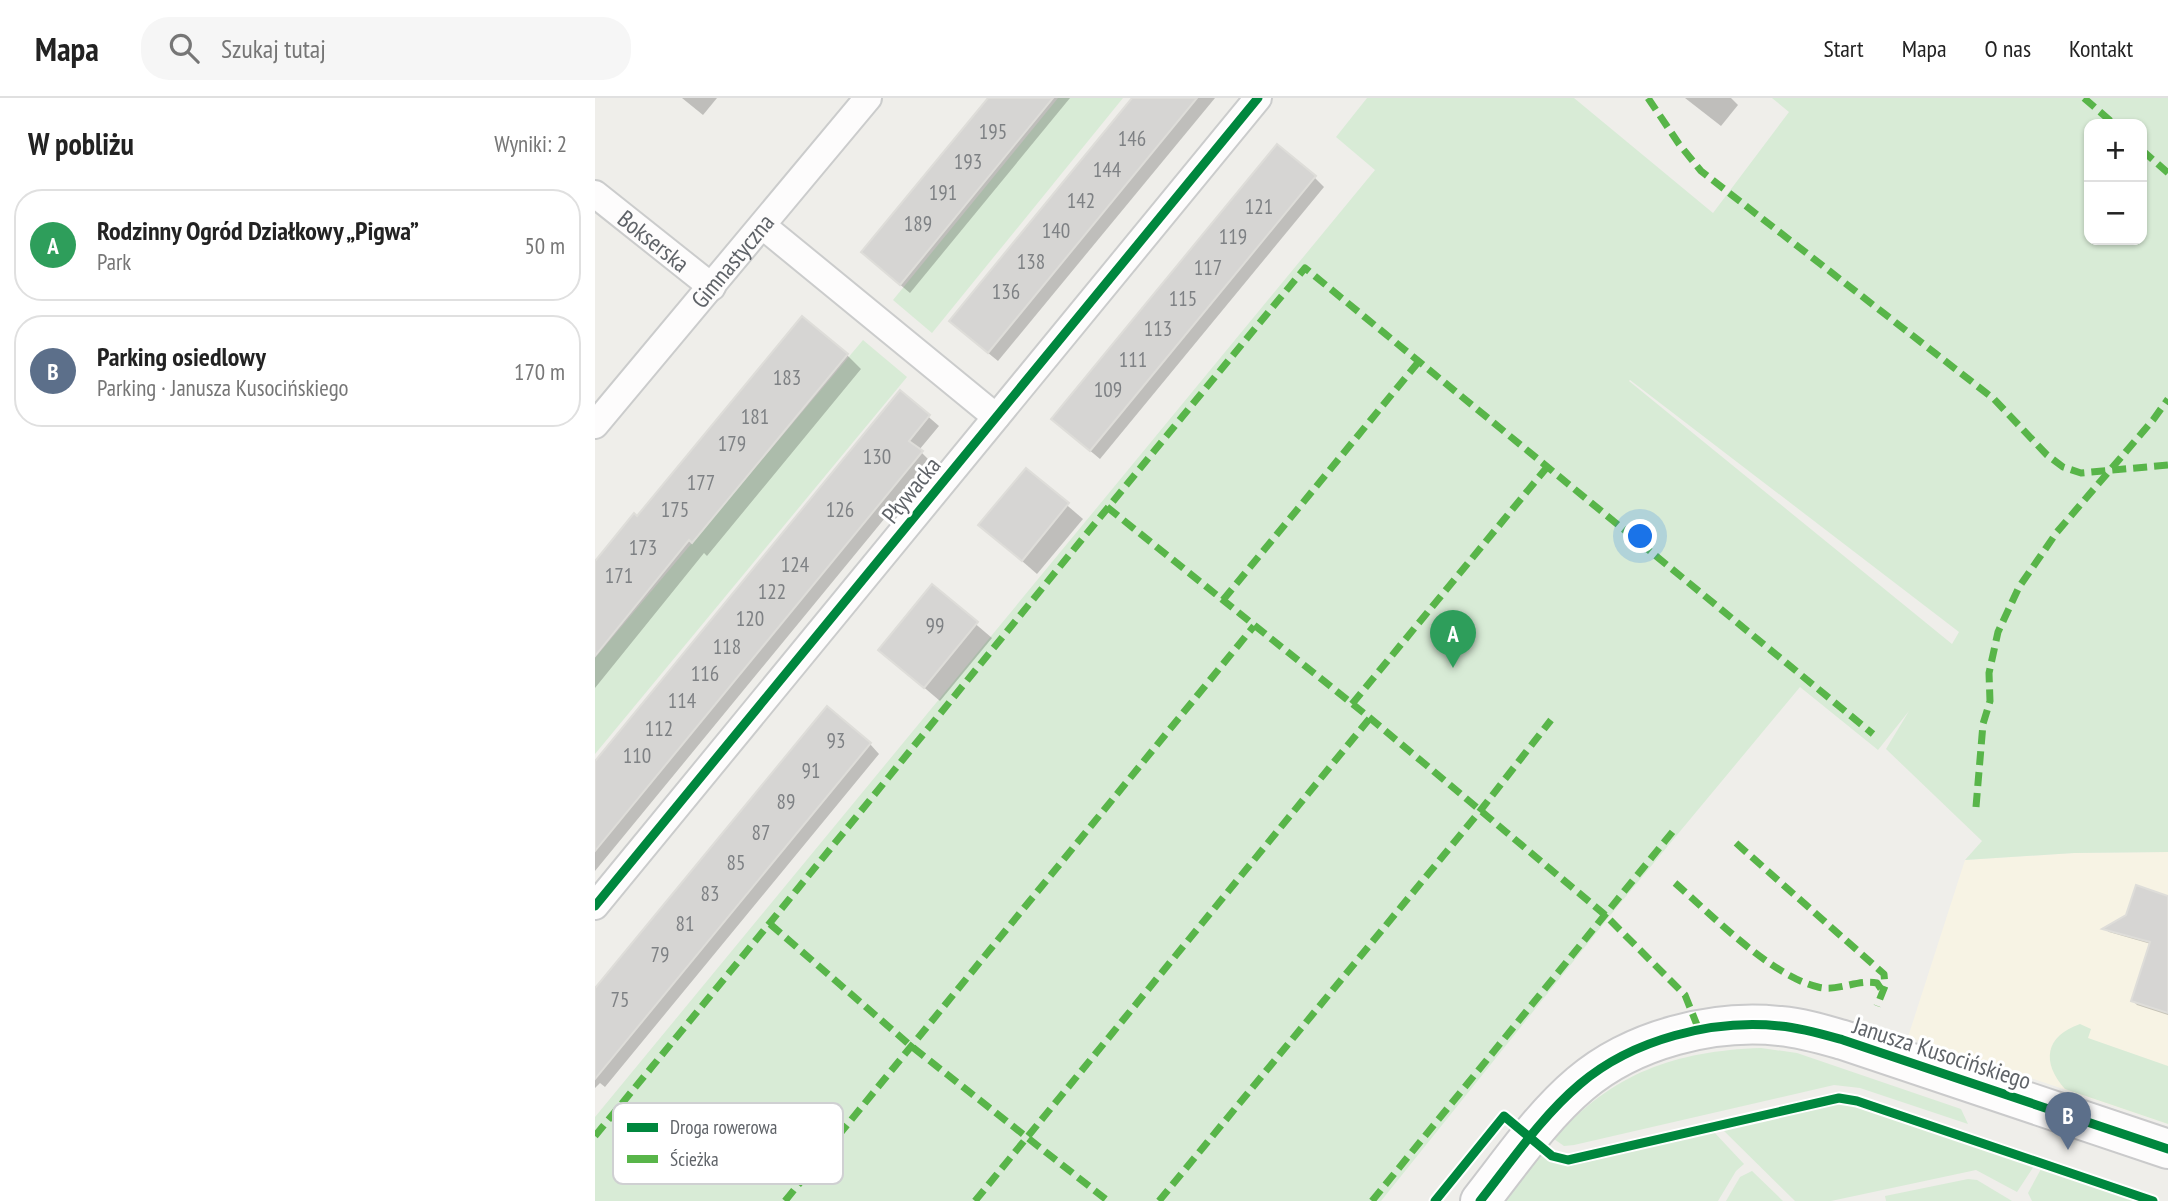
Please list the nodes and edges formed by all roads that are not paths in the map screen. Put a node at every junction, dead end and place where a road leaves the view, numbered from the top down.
1 (869, 98) edge
2 (1258, 98) edge
3 (595, 194) edge
4 (762, 226) junction
5 (712, 287) junction
6 (996, 417) junction
7 (595, 425) edge
8 (595, 906) edge
9 (2168, 1149) edge
10 (1480, 1201) edge

1 - 4 street, Gimnastyczna
2 - 6 street, Pływacka
3 - 5 street, Bokserska
4 - 5 street, Gimnastyczna
4 - 6 street
5 - 7 street, Gimnastyczna
6 - 8 street, Pływacka
9 - 10 street, Janusza Kusocińskiego

